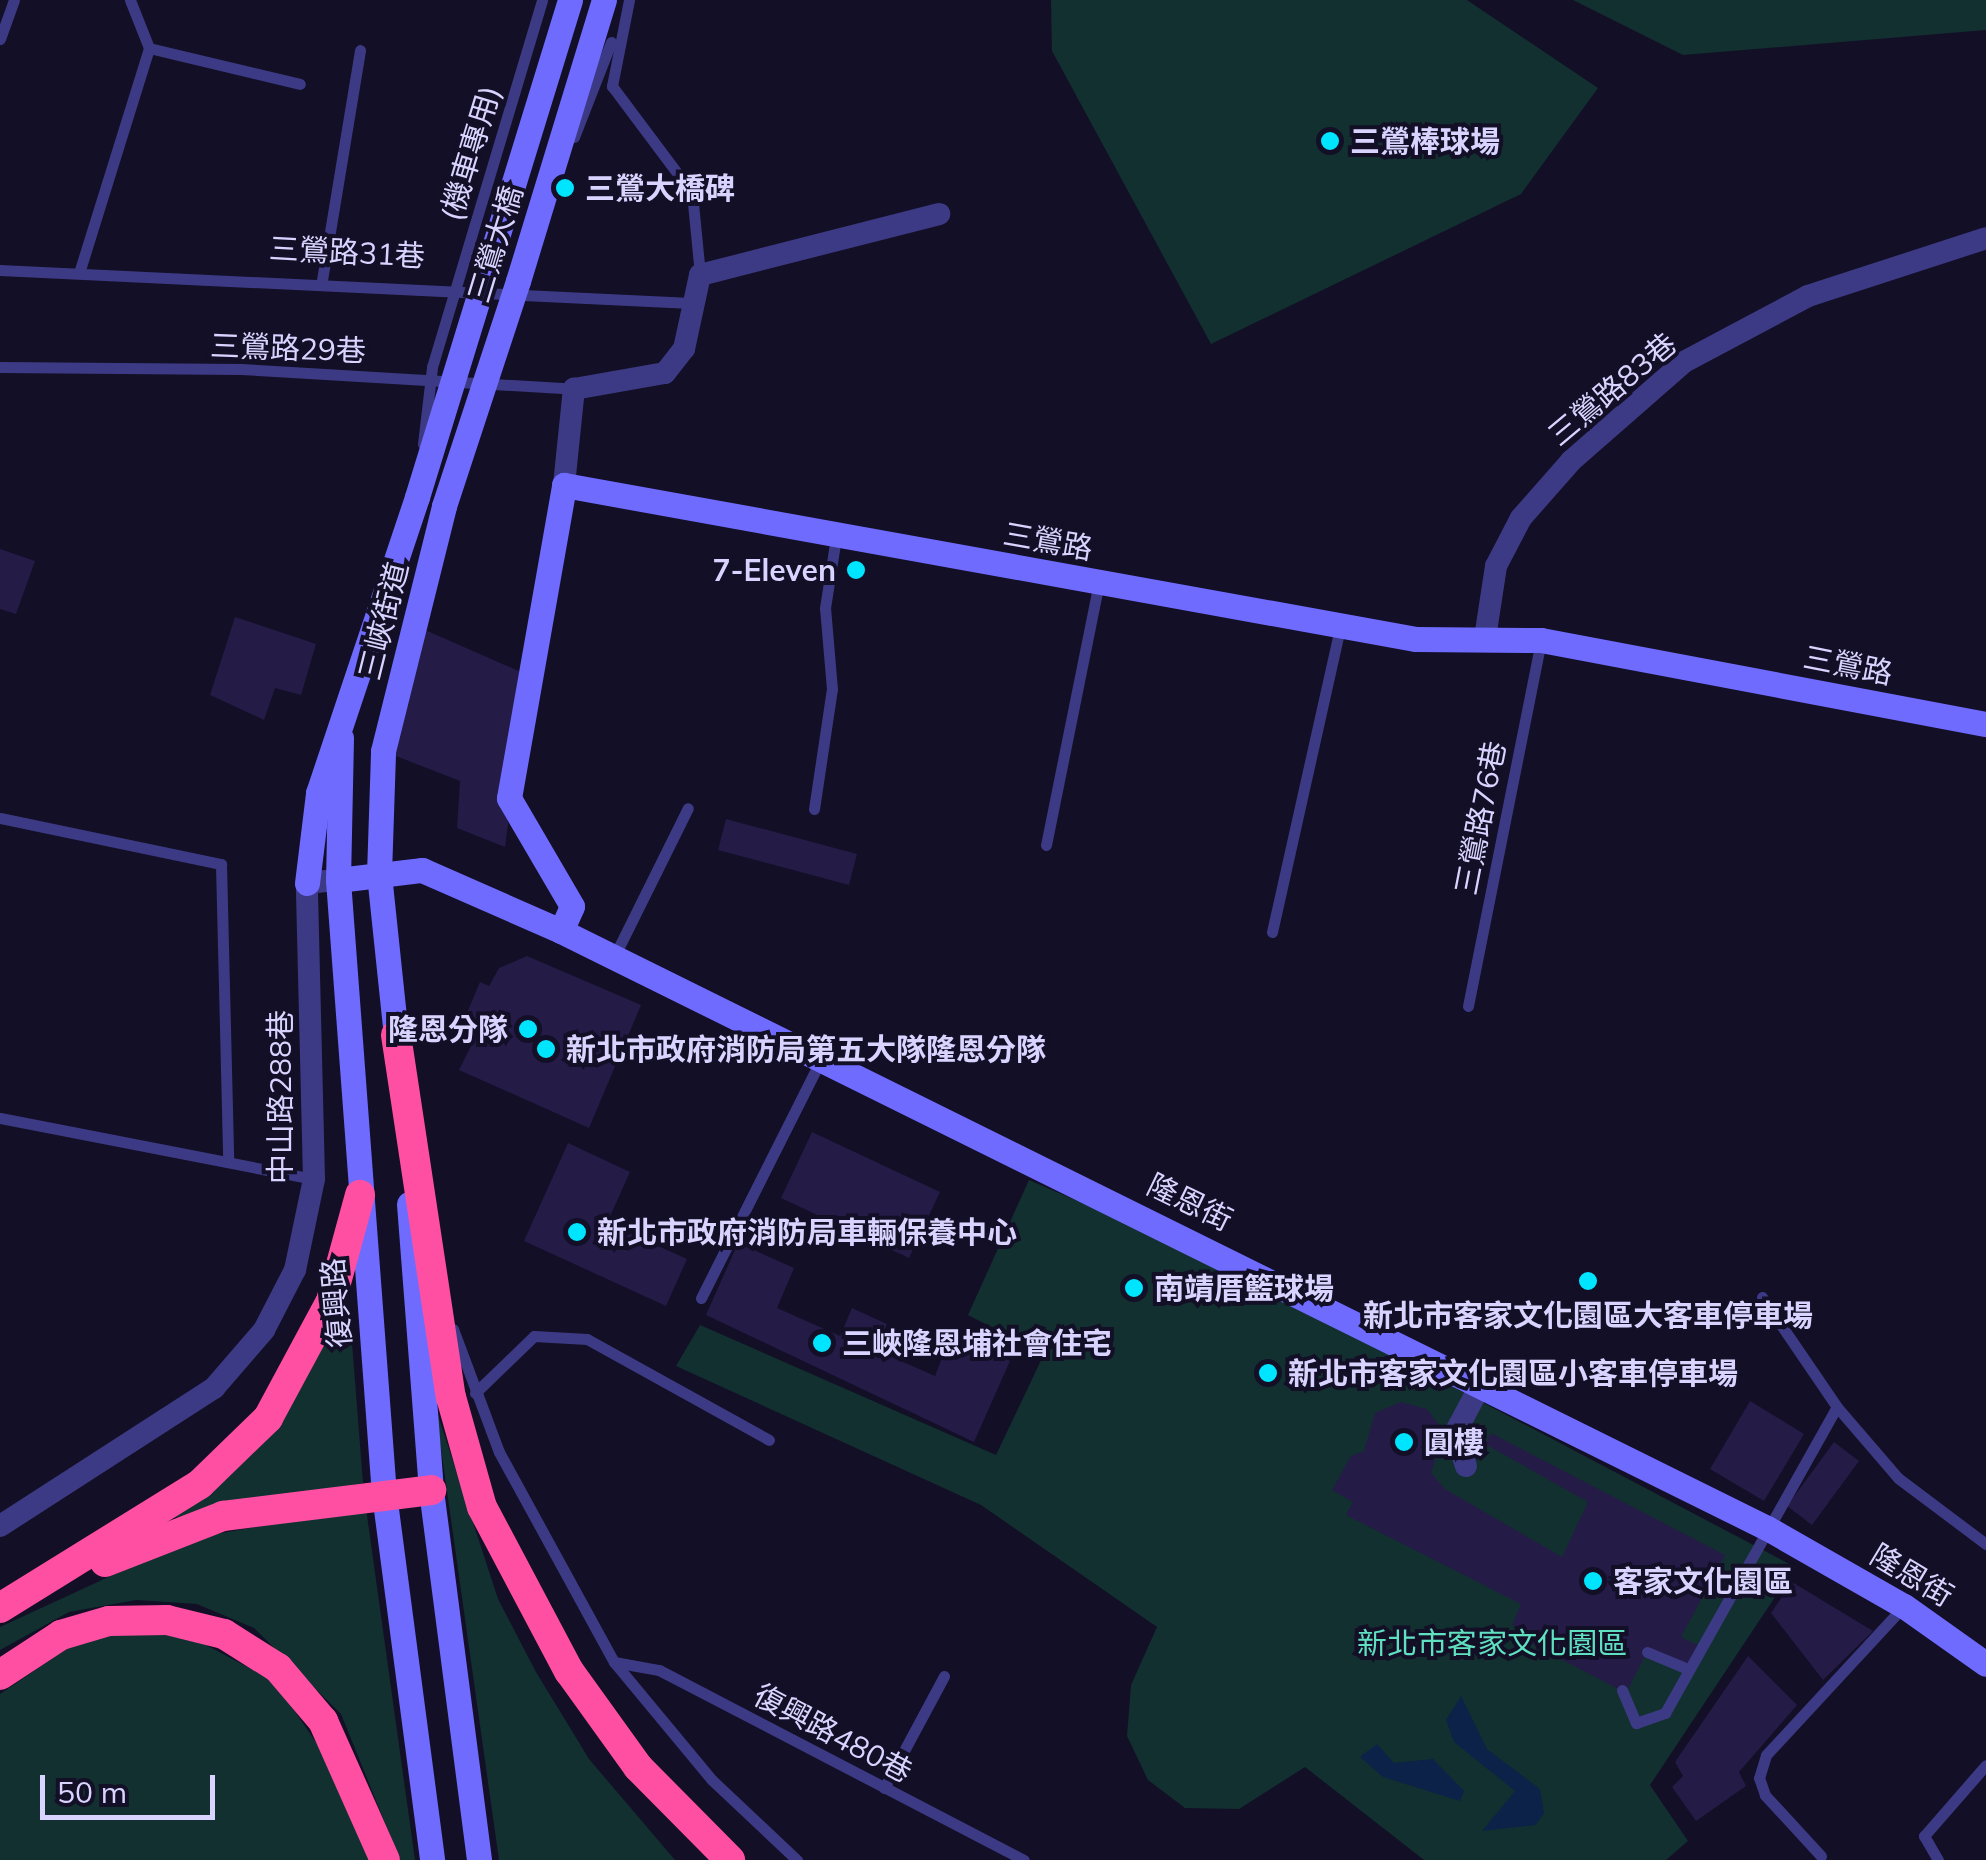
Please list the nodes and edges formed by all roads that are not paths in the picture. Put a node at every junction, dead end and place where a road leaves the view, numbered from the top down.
1 (14, 0) edge
2 (130, 0) edge
3 (542, 0) edge
4 (570, 0) edge
5 (604, 0) edge
6 (628, 0) edge
7 (0, 39) edge
8 (148, 48) junction
9 (360, 50) dead end
10 (300, 84) dead end
11 (939, 214) dead end
12 (1986, 238) edge
13 (0, 270) edge
14 (79, 272) junction
15 (700, 275) junction
16 (322, 280) junction
17 (518, 281) junction
18 (691, 303) junction
19 (0, 367) edge
20 (574, 389) junction
21 (564, 486) junction
22 (416, 497) junction
23 (444, 506) joint
24 (836, 537) junction
25 (1099, 582) junction
26 (1341, 624) junction
27 (1486, 638) junction
28 (1540, 640) junction
29 (1986, 724) edge
30 (341, 738) junction
31 (688, 808) dead end
32 (814, 809) dead end
33 (0, 818) edge
34 (1046, 845) dead end
35 (379, 874) junction
36 (338, 880) junction
37 (306, 883) junction
38 (561, 931) junction
39 (1272, 932) dead end
40 (614, 957) junction
41 (1468, 1006) dead end
42 (396, 1035) junction
43 (821, 1058) junction
44 (0, 1118) edge
45 (228, 1160) junction
46 (314, 1179) junction
47 (360, 1195) junction
48 (438, 1285) junction
49 (1762, 1297) dead end
50 (700, 1298) dead end
51 (1482, 1384) junction
52 (475, 1392) junction
53 (1836, 1408) junction
54 (769, 1440) dead end
55 (1466, 1466) dead end
56 (431, 1490) junction
57 (384, 1494) junction
58 (0, 1526) edge
59 (1766, 1528) junction
60 (1986, 1544) edge
61 (1904, 1606) junction
62 (0, 1608) edge
63 (0, 1616) edge
64 (1647, 1652) dead end
65 (614, 1662) junction
66 (1986, 1664) edge
67 (1688, 1669) junction
68 (0, 1675) edge
69 (944, 1676) dead end
70 (1622, 1690) dead end
71 (1986, 1765) edge
72 (884, 1788) junction
73 (1820, 1856) dead end
74 (385, 1860) edge
75 (432, 1860) edge
76 (480, 1860) edge
77 (730, 1860) edge
78 (797, 1860) edge
79 (1024, 1860) edge
80 (1938, 1860) edge

1 - 7 lane
2 - 8 lane
3 - 22 lane, (機車專用), bridge
4 - 22 main road, 三鶯大橋, bridge
5 - 17 main road, 三鶯大橋
6 - 15 lane
6 - 17 lane
8 - 10 lane
8 - 14 lane
9 - 16 lane
11 - 15 street
12 - 27 street, 三鶯路83巷
13 - 14 lane, 三鶯路31巷
14 - 16 lane, 三鶯路31巷
15 - 18 street
16 - 18 lane, 三鶯路31巷
17 - 23 main road, 三鶯大橋, bridge
18 - 20 street
19 - 20 lane, 三鶯路29巷
20 - 21 street
21 - 24 main road, 三鶯路
21 - 38 main road
22 - 30 main road, 三峽街道
23 - 35 main road, 三峽街道
24 - 25 main road, 三鶯路
24 - 32 lane
25 - 26 main road, 三鶯路
25 - 34 lane
26 - 27 main road, 三鶯路
26 - 39 lane
27 - 28 main road, 三鶯路
28 - 29 main road, 三鶯路
28 - 41 lane, 三鶯路76巷
30 - 36 main road, 復興路
30 - 37 main road
31 - 40 lane
33 - 45 lane
35 - 36 main road, 隆恩街
35 - 38 main road, 隆恩街
35 - 42 main road
36 - 37 street
36 - 47 main road, 復興路
37 - 46 street, 中山路288巷
38 - 40 main road, 隆恩街
40 - 43 main road, 隆恩街
42 - 48 highway
42 - 56 main road
43 - 50 lane
43 - 51 main road, 隆恩街
44 - 45 lane
45 - 46 lane
46 - 58 street, 中山路288巷
47 - 57 main road, 復興路
47 - 62 highway
48 - 52 lane
48 - 77 highway
49 - 53 lane
51 - 55 street
51 - 59 main road, 隆恩街
52 - 54 lane
52 - 65 lane
53 - 59 lane
53 - 60 lane
56 - 57 highway
56 - 76 main road
57 - 63 highway
57 - 75 main road, 復興路
59 - 61 main road, 隆恩街
59 - 67 lane
61 - 66 main road, 隆恩街
61 - 73 lane
64 - 67 lane
65 - 72 lane, 復興路480巷
65 - 78 lane
67 - 70 lane
68 - 74 highway
69 - 72 lane
71 - 80 lane
72 - 79 lane, 復興路480巷

